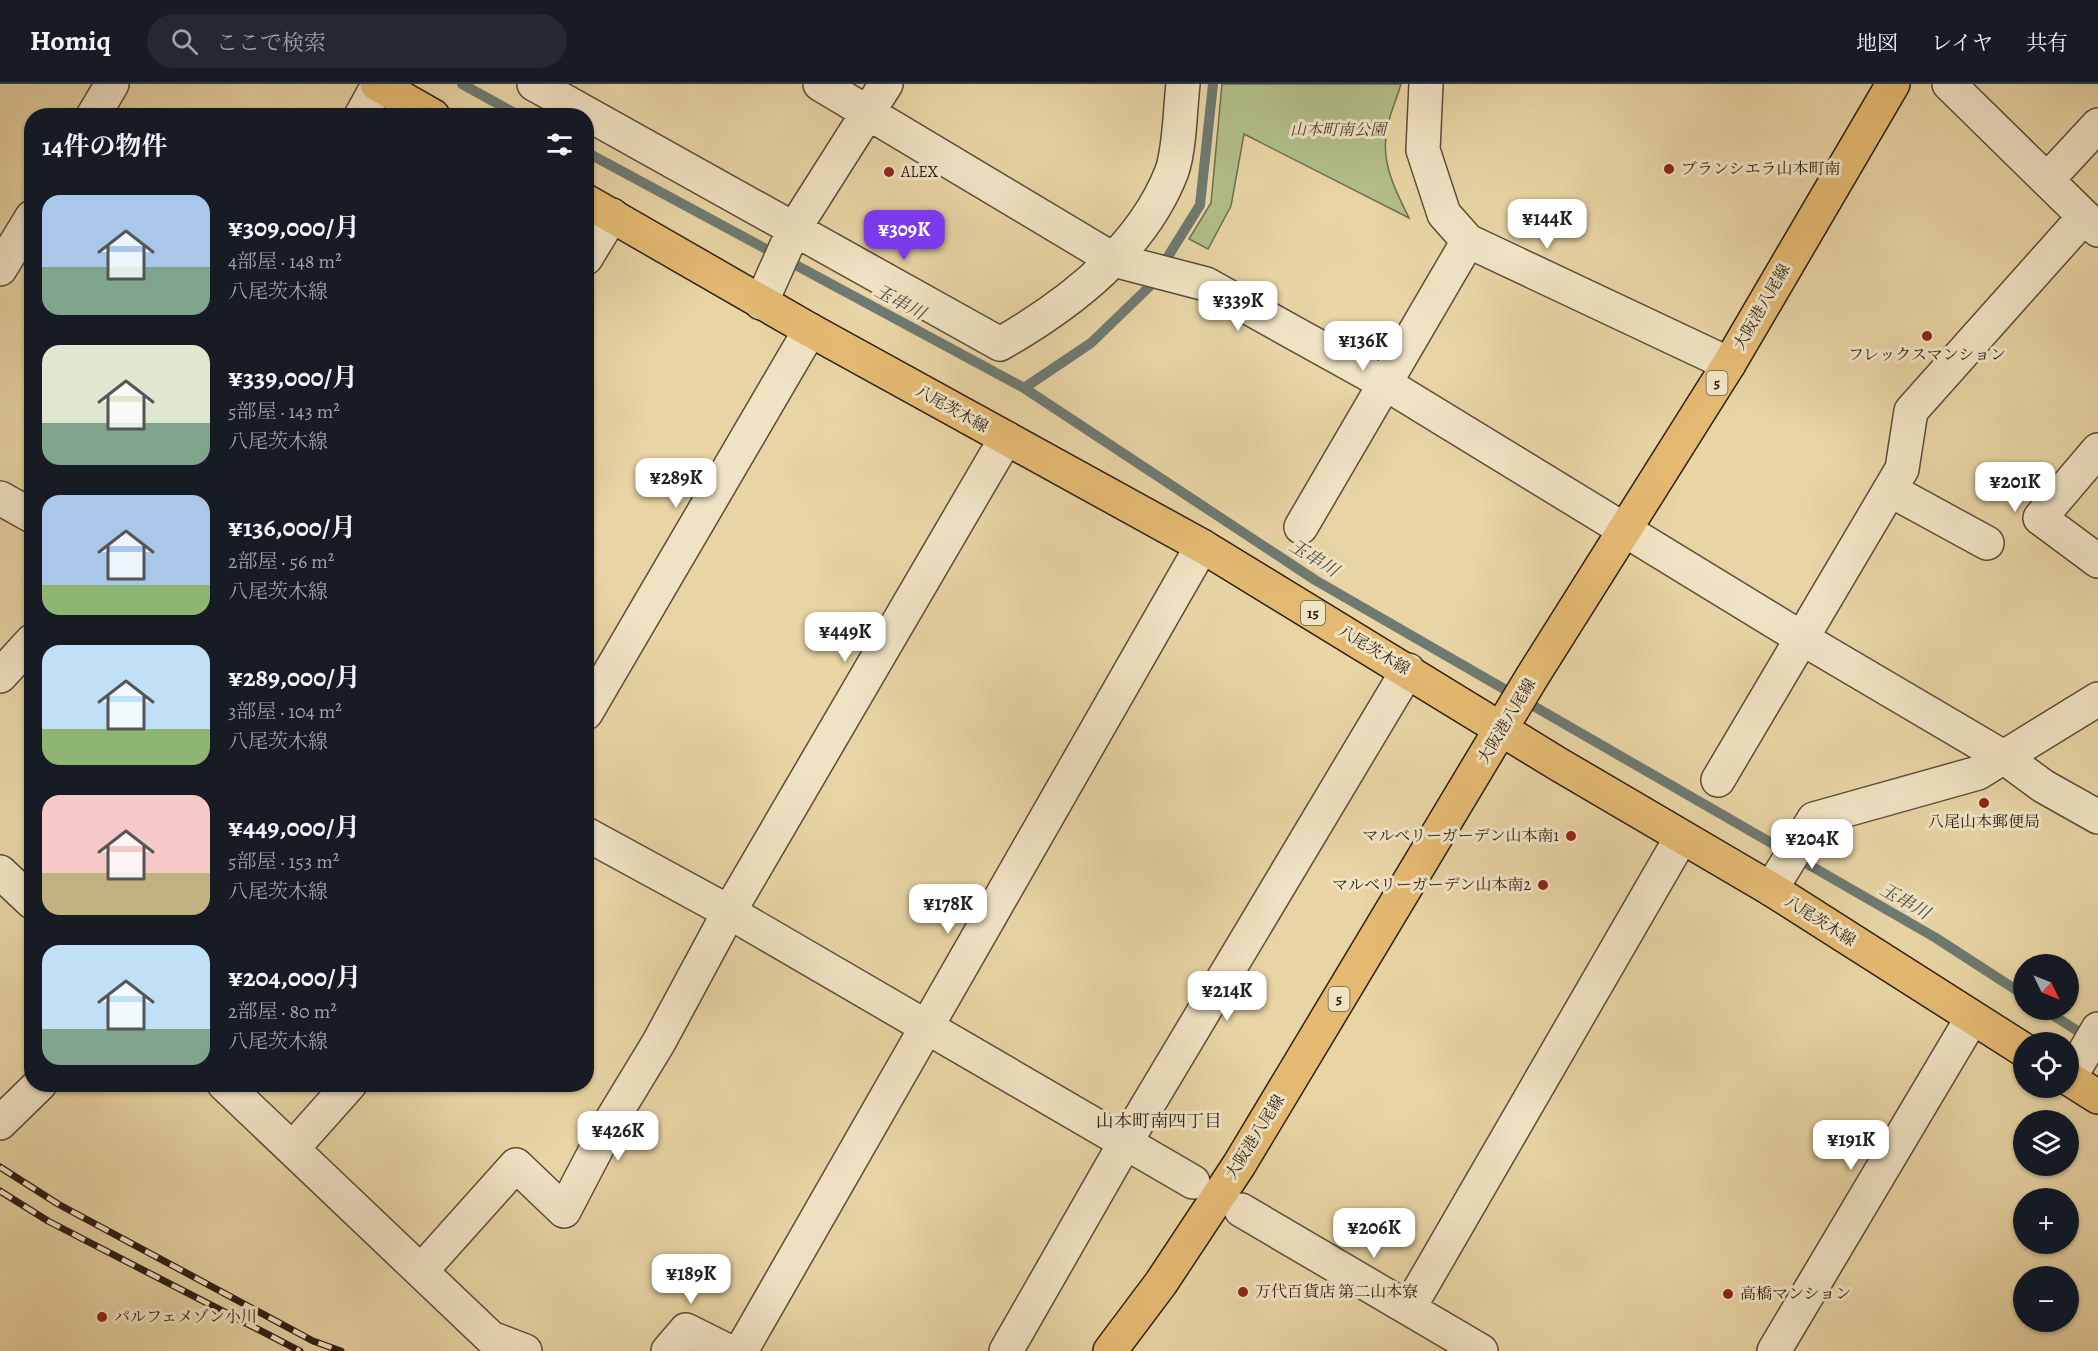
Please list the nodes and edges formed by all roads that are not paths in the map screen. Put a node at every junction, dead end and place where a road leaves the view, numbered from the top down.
1 (112, 84) edge
2 (377, 84) edge
3 (534, 84) edge
4 (820, 84) edge
5 (886, 84) edge
6 (1183, 84) edge
7 (1426, 84) edge
8 (1893, 84) edge
9 (1949, 84) edge
10 (98, 108) edge
11 (365, 108) edge
12 (419, 108) edge
13 (571, 108) edge
14 (867, 114) junction
15 (594, 123) edge
16 (2098, 125) edge
17 (2047, 180) junction
18 (599, 208) edge
19 (2091, 224) edge
20 (594, 227) edge
21 (24, 230) edge
22 (1468, 241) junction
23 (786, 248) junction
24 (1114, 260) junction
25 (0, 269) edge
26 (761, 303) junction
27 (810, 330) junction
28 (1729, 364) junction
29 (1386, 384) junction
30 (1006, 438) junction
31 (2098, 450) edge
32 (1890, 490) junction
33 (0, 498) edge
34 (24, 512) edge
35 (1301, 527) dead end
36 (1625, 531) junction
37 (1987, 543) dead end
38 (1202, 546) junction
39 (2098, 561) edge
40 (1803, 639) junction
41 (24, 650) edge
42 (1408, 670) junction
43 (0, 676) edge
44 (594, 699) edge
45 (2098, 699) edge
46 (1507, 720) junction
47 (2005, 758) junction
48 (1718, 780) dead end
49 (2098, 817) edge
50 (594, 838) edge
51 (1681, 838) junction
52 (0, 872) edge
53 (1774, 883) junction
54 (24, 894) edge
55 (729, 912) junction
56 (1972, 1018) junction
57 (925, 1026) junction
58 (2098, 1029) edge
59 (2013, 1043) edge
60 (2079, 1062) edge
61 (2079, 1085) edge
62 (32, 1092) edge
63 (233, 1092) edge
64 (343, 1092) edge
65 (2098, 1097) edge
66 (0, 1123) edge
67 (1125, 1143) junction
68 (293, 1148) junction
69 (1193, 1182) dead end
70 (1241, 1210) dead end
71 (420, 1270) junction
72 (1409, 1308) junction
73 (525, 1351) edge
74 (668, 1351) edge
75 (728, 1351) edge
76 (741, 1351) edge
77 (1006, 1351) edge
78 (1110, 1351) edge
79 (1481, 1351) edge
80 (1774, 1351) edge

1 - 10 street
2 - 11 street
2 - 12 main road
3 - 13 street
4 - 14 street
5 - 14 street
6 - 24 street
7 - 22 street
8 - 28 main road, 大阪港八尾線 / 5
9 - 17 street
14 - 23 street
14 - 24 street
15 - 23 street
16 - 17 street
17 - 19 street
18 - 20 street
18 - 26 main road, 八尾茨木線 / 15
19 - 32 street
21 - 25 street
22 - 28 street
22 - 29 street
23 - 24 street
23 - 26 street
24 - 29 street
26 - 27 main road, 八尾茨木線 / 15
27 - 30 main road, 八尾茨木線 / 15
27 - 44 street
28 - 36 main road, 大阪港八尾線 / 5
29 - 35 street
29 - 36 street
30 - 38 main road, 八尾茨木線 / 15
30 - 55 street
31 - 39 street
32 - 37 street
32 - 40 street
33 - 34 street
36 - 40 street
36 - 46 main road, 大阪港八尾線 / 5
38 - 42 main road, 八尾茨木線 / 15
38 - 57 street
40 - 47 street
40 - 48 street
41 - 43 street
42 - 46 main road, 八尾茨木線 / 15
42 - 67 street
45 - 47 street
46 - 51 main road, 八尾茨木線 / 15
46 - 78 main road, 大阪港八尾線 / 5
47 - 49 street
47 - 53 street
50 - 55 street
51 - 53 main road, 八尾茨木線 / 15
51 - 72 street
52 - 54 street
53 - 56 main road, 八尾茨木線 / 15
55 - 57 street
55 - 71 street
56 - 59 main road, 八尾茨木線 / 15
56 - 80 street
57 - 67 street
57 - 76 street
58 - 60 street
61 - 65 main road
62 - 66 street
63 - 68 street
64 - 68 street
67 - 69 street
67 - 77 street
68 - 71 street
70 - 72 street
71 - 73 street
72 - 79 street
74 - 75 street

